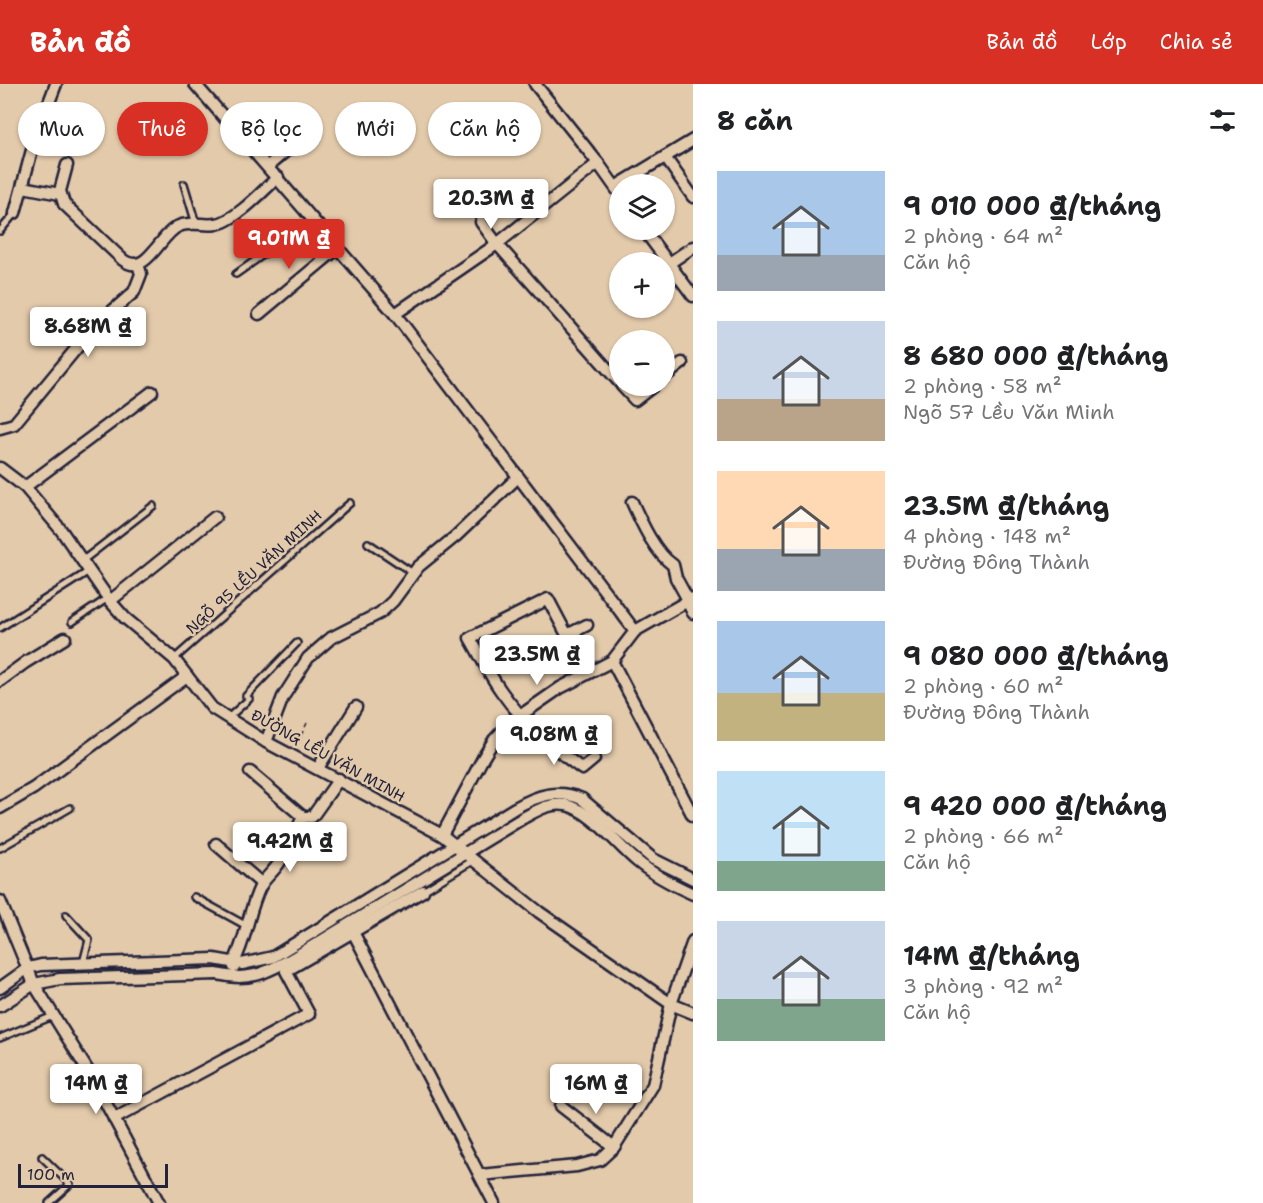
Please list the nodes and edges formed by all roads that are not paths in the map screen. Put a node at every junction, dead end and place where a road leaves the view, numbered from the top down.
1 (56, 84) edge
2 (195, 84) edge
3 (535, 84) edge
4 (693, 140) edge
5 (280, 156) edge
6 (665, 157) junction
7 (598, 163) junction
8 (67, 165) dead end
9 (268, 166) junction
10 (640, 174) edge
11 (609, 176) edge
12 (278, 177) junction
13 (184, 184) dead end
14 (23, 187) junction
15 (60, 194) junction
16 (693, 197) edge
17 (15, 213) joint
18 (313, 219) junction
19 (481, 222) dead end
20 (196, 224) junction
21 (0, 231) edge
22 (497, 244) junction
23 (693, 247) edge
24 (338, 248) junction
25 (675, 259) edge
26 (138, 264) junction
27 (675, 273) edge
28 (236, 274) dead end
29 (693, 296) edge
30 (259, 314) dead end
31 (395, 314) junction
32 (682, 363) dead end
33 (675, 368) edge
34 (609, 370) edge
35 (152, 392) dead end
36 (0, 428) edge
37 (0, 468) edge
38 (518, 477) junction
39 (25, 487) junction
40 (632, 502) dead end
41 (350, 503) dead end
42 (153, 506) dead end
43 (214, 517) dead end
44 (368, 543) dead end
45 (82, 561) junction
46 (88, 571) junction
47 (413, 573) junction
48 (109, 600) junction
49 (689, 600) edge
50 (693, 613) edge
51 (72, 622) dead end
52 (587, 625) dead end
53 (0, 628) edge
54 (634, 631) junction
55 (64, 638) dead end
56 (297, 643) dead end
57 (174, 659) junction
58 (612, 661) junction
59 (187, 676) junction
60 (0, 681) edge
61 (356, 707) dead end
62 (521, 714) junction
63 (228, 718) junction
64 (266, 742) junction
65 (594, 759) dead end
66 (318, 768) junction
67 (250, 772) dead end
68 (339, 779) junction
69 (0, 808) edge
70 (70, 808) dead end
71 (693, 816) edge
72 (303, 817) junction
73 (616, 827) junction
74 (442, 835) junction
75 (609, 836) junction
76 (216, 844) dead end
77 (453, 844) junction
78 (0, 848) edge
79 (469, 857) junction
80 (693, 879) edge
81 (262, 884) junction
82 (423, 891) joint
83 (693, 894) edge
84 (194, 897) dead end
85 (0, 901) edge
86 (66, 915) dead end
87 (245, 925) junction
88 (354, 932) junction
89 (693, 941) edge
90 (83, 963) junction
91 (233, 964) junction
92 (28, 968) junction
93 (236, 979) junction
94 (34, 984) junction
95 (0, 988) edge
96 (671, 1004) junction
97 (0, 1006) edge
98 (693, 1013) edge
99 (53, 1016) junction
100 (0, 1038) edge
101 (561, 1106) dead end
102 (114, 1119) junction
103 (614, 1147) junction
104 (42, 1157) dead end
105 (480, 1176) junction
106 (49, 1203) edge
107 (159, 1203) edge
108 (494, 1203) edge

1 - 14 street
2 - 9 street
3 - 7 street
4 - 6 street
5 - 9 street
6 - 10 street
6 - 16 street
7 - 11 street
7 - 22 street
8 - 15 street
9 - 12 street
12 - 18 street
12 - 20 street
13 - 20 lane
14 - 15 street
14 - 17 street
15 - 26 street
17 - 21 lane
18 - 24 street
18 - 28 lane
19 - 22 street
20 - 26 street
22 - 31 street
22 - 34 street
23 - 25 street
24 - 30 street
24 - 31 street
26 - 36 street
27 - 29 street
31 - 38 street
32 - 33 street
35 - 39 street
37 - 39 street, ĐƯỜNG LỀU VĂN MINH
38 - 47 street
38 - 54 street
39 - 45 street, ĐƯỜNG LỀU VĂN MINH
40 - 49 street
41 - 57 lane, NGÕ 95 LỀU VĂN MINH
42 - 45 lane
43 - 48 street
44 - 47 lane
45 - 46 street, ĐƯỜNG LỀU VĂN MINH
46 - 48 street, ĐƯỜNG LỀU VĂN MINH
46 - 53 lane
47 - 64 street
48 - 51 lane
48 - 57 street, ĐƯỜNG LỀU VĂN MINH
49 - 50 street
49 - 54 street
52 - 62 street
54 - 58 street
55 - 60 street
56 - 63 lane
57 - 59 street, ĐƯỜNG LỀU VĂN MINH
58 - 62 street
58 - 71 street
59 - 63 street, ĐƯỜNG LỀU VĂN MINH
59 - 69 street
61 - 66 street
62 - 65 street
62 - 74 street
63 - 64 street, ĐƯỜNG LỀU VĂN MINH
64 - 66 street, ĐƯỜNG LỀU VĂN MINH
66 - 68 street, ĐƯỜNG LỀU VĂN MINH
67 - 72 street
68 - 72 street
68 - 74 street, ĐƯỜNG LỀU VĂN MINH
70 - 78 lane
72 - 81 street
73 - 75 street
73 - 77 street
73 - 80 street
74 - 77 street, ĐƯỜNG LỀU VĂN MINH
75 - 79 street
75 - 83 street
76 - 81 street
77 - 79 street, ĐƯỜNG LỀU VĂN MINH
77 - 91 street
79 - 82 lane
79 - 93 street
79 - 96 street, ĐƯỜNG LỀU VĂN MINH
81 - 87 street
82 - 88 street
84 - 87 lane
85 - 92 street
86 - 90 lane
87 - 91 street
88 - 102 street
88 - 105 street
89 - 96 street
90 - 91 street
90 - 92 street
91 - 93 street
92 - 94 street
92 - 95 street
93 - 94 street
94 - 97 street
94 - 99 street
96 - 98 street, ĐƯỜNG LỀU VĂN MINH
96 - 103 street
99 - 100 lane
99 - 102 street
101 - 103 street
102 - 107 street
103 - 105 street
104 - 106 lane
105 - 108 street

